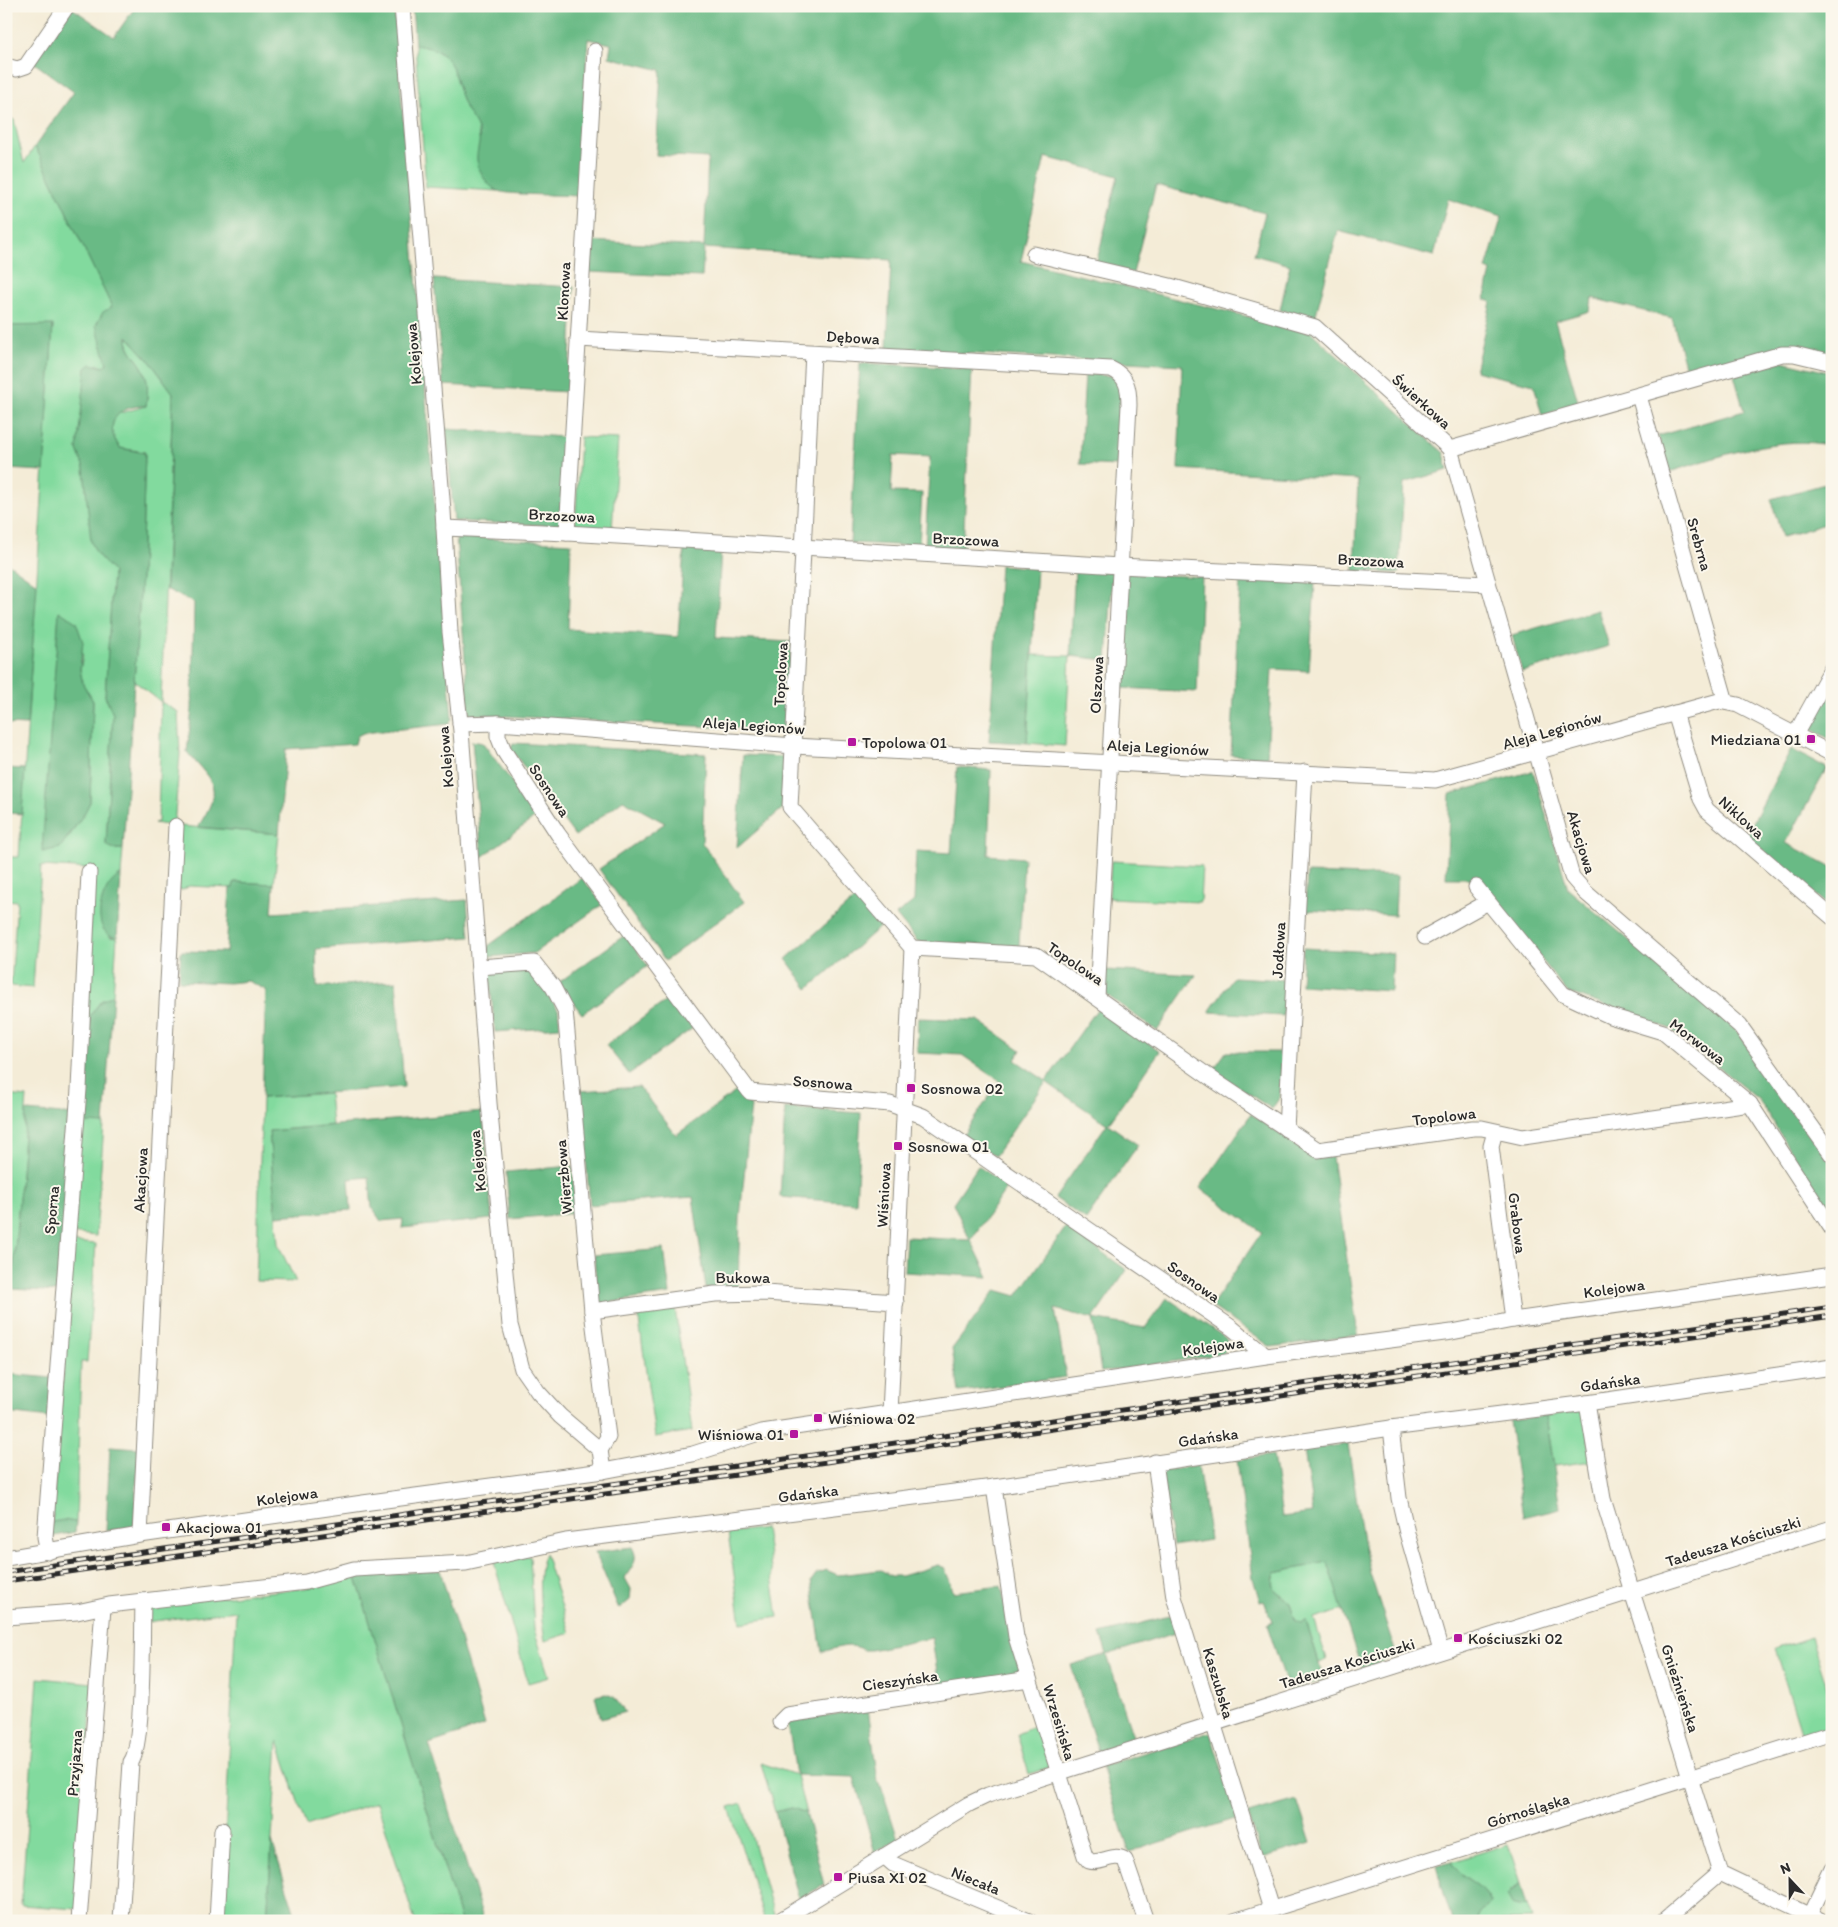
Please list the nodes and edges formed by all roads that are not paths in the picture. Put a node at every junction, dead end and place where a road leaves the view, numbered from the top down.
1 (67, 6) edge
2 (402, 6) edge
3 (594, 51) dead end
4 (6, 66) edge
5 (1034, 254) dead end
6 (578, 339) junction
7 (813, 352) junction
8 (1832, 363) edge
9 (1123, 376) joint
10 (1639, 396) junction
11 (1450, 449) junction
12 (444, 528) junction
13 (567, 533) junction
14 (803, 547) junction
15 (1120, 566) junction
16 (1487, 584) junction
17 (1832, 668) edge
18 (1726, 702) junction
19 (1675, 713) junction
20 (498, 723) junction
21 (460, 724) junction
22 (1795, 735) junction
23 (794, 746) junction
24 (1537, 752) junction
25 (1832, 754) edge
26 (1109, 762) junction
27 (1305, 772) junction
28 (176, 826) dead end
29 (89, 872) dead end
30 (1476, 886) dead end
31 (1488, 902) junction
32 (1832, 917) edge
33 (1425, 937) dead end
34 (912, 948) junction
35 (479, 967) junction
36 (1096, 998) junction
37 (1750, 1104) junction
38 (905, 1109) junction
39 (1286, 1128) junction
40 (1494, 1132) junction
41 (1832, 1155) edge
42 (1832, 1229) edge
43 (1832, 1275) edge
44 (896, 1302) junction
45 (592, 1311) junction
46 (1513, 1320) junction
47 (1266, 1356) junction
48 (1832, 1367) edge
49 (1587, 1403) junction
50 (890, 1413) junction
51 (1391, 1428) junction
52 (600, 1450) junction
53 (1155, 1462) junction
54 (604, 1471) junction
55 (994, 1487) junction
56 (1832, 1528) edge
57 (140, 1535) junction
58 (48, 1552) junction
59 (6, 1558) edge
60 (1631, 1591) junction
61 (143, 1601) junction
62 (103, 1608) junction
63 (6, 1617) edge
64 (1441, 1651) junction
65 (1029, 1679) junction
66 (780, 1722) dead end
67 (1213, 1723) junction
68 (1832, 1733) edge
69 (1058, 1772) junction
70 (1691, 1777) junction
71 (222, 1830) dead end
72 (884, 1856) junction
73 (1832, 1869) edge
74 (1720, 1873) junction
75 (1271, 1909) junction
76 (1813, 1919) edge
77 (79, 1921) edge
78 (121, 1921) edge
79 (217, 1921) edge
80 (779, 1921) edge
81 (1029, 1921) edge
82 (1146, 1921) edge
83 (1234, 1921) edge
84 (1664, 1921) edge

1 - 4 street
2 - 12 street, Kolejowa
3 - 6 street, Klonowa
5 - 11 street, Świerkowa
6 - 7 street, Dębowa
6 - 13 street, Klonowa
7 - 9 street, Dębowa
7 - 14 street, Topolowa
8 - 10 street, Świerkowa
9 - 15 street, Olszowa
10 - 11 street, Świerkowa
10 - 18 street, Srebrna
11 - 16 street, Akacjowa
12 - 13 street, Brzozowa
12 - 21 street, Kolejowa
13 - 14 street, Brzozowa
14 - 15 street, Brzozowa
14 - 23 street, Topolowa
15 - 16 street, Brzozowa
15 - 26 street, Olszowa
16 - 24 street, Akacjowa
17 - 22 street
18 - 19 street, Aleja Legionów
18 - 22 street, Aleja Legionów
19 - 24 street, Aleja Legionów
19 - 32 street, Niklowa
20 - 21 street, Aleja Legionów
20 - 23 street, Aleja Legionów
20 - 38 street, Sosnowa
21 - 35 street, Kolejowa
22 - 25 street, Aleja Legionów
23 - 26 street, Aleja Legionów
23 - 34 street, Topolowa
24 - 27 street, Aleja Legionów
24 - 41 street, Akacjowa
26 - 27 street, Aleja Legionów
26 - 36 street, Olszowa
27 - 39 street, Jodłowa
28 - 57 street, Akacjowa
29 - 58 street, Sporna
30 - 31 street, Morwowa
31 - 33 street
31 - 37 street, Morwowa
34 - 36 street, Topolowa
34 - 38 street, Wiśniowa
35 - 45 street, Wierzbowa
35 - 52 street, Kolejowa
36 - 39 street, Topolowa
37 - 40 street, Topolowa
37 - 42 street, Morwowa
38 - 44 street, Wiśniowa
38 - 47 street, Sosnowa
39 - 40 street, Topolowa
40 - 46 street, Grabowa
43 - 46 street, Kolejowa
44 - 45 street, Bukowa
44 - 50 street, Wiśniowa
45 - 52 street, Wierzbowa
46 - 47 street, Kolejowa
47 - 50 street, Kolejowa
48 - 49 street, Gdańska
49 - 51 street, Gdańska
49 - 60 street, Gnieźnieńska
50 - 54 street, Kolejowa
51 - 53 street, Gdańska
51 - 64 street
52 - 54 street
53 - 55 street, Gdańska
53 - 67 street, Kaszubska
54 - 57 street, Kolejowa
55 - 61 street, Gdańska
55 - 65 street, Wrzesińska
56 - 60 street, Tadeusza Kościuszki
57 - 58 street, Kolejowa
58 - 59 street, Kolejowa
60 - 64 street, Tadeusza Kościuszki
60 - 70 street, Gnieźnieńska
61 - 62 street
61 - 78 street
62 - 63 street
62 - 77 street, Przyjazna
64 - 67 street, Tadeusza Kościuszki
65 - 66 street, Cieszyńska
65 - 69 street, Wrzesińska
67 - 69 street, Tadeusza Kościuszki
67 - 75 street, Kaszubska
68 - 70 street, Górnośląska
69 - 72 street, Tadeusza Kościuszki
69 - 82 street, Wrzesińska
70 - 74 street, Gnieźnieńska
70 - 75 street, Górnośląska
71 - 79 street
72 - 80 street, Tadeusza Kościuszki
72 - 81 street, Niecała
73 - 76 street
74 - 76 street
74 - 84 street
75 - 83 street, Górnośląska

